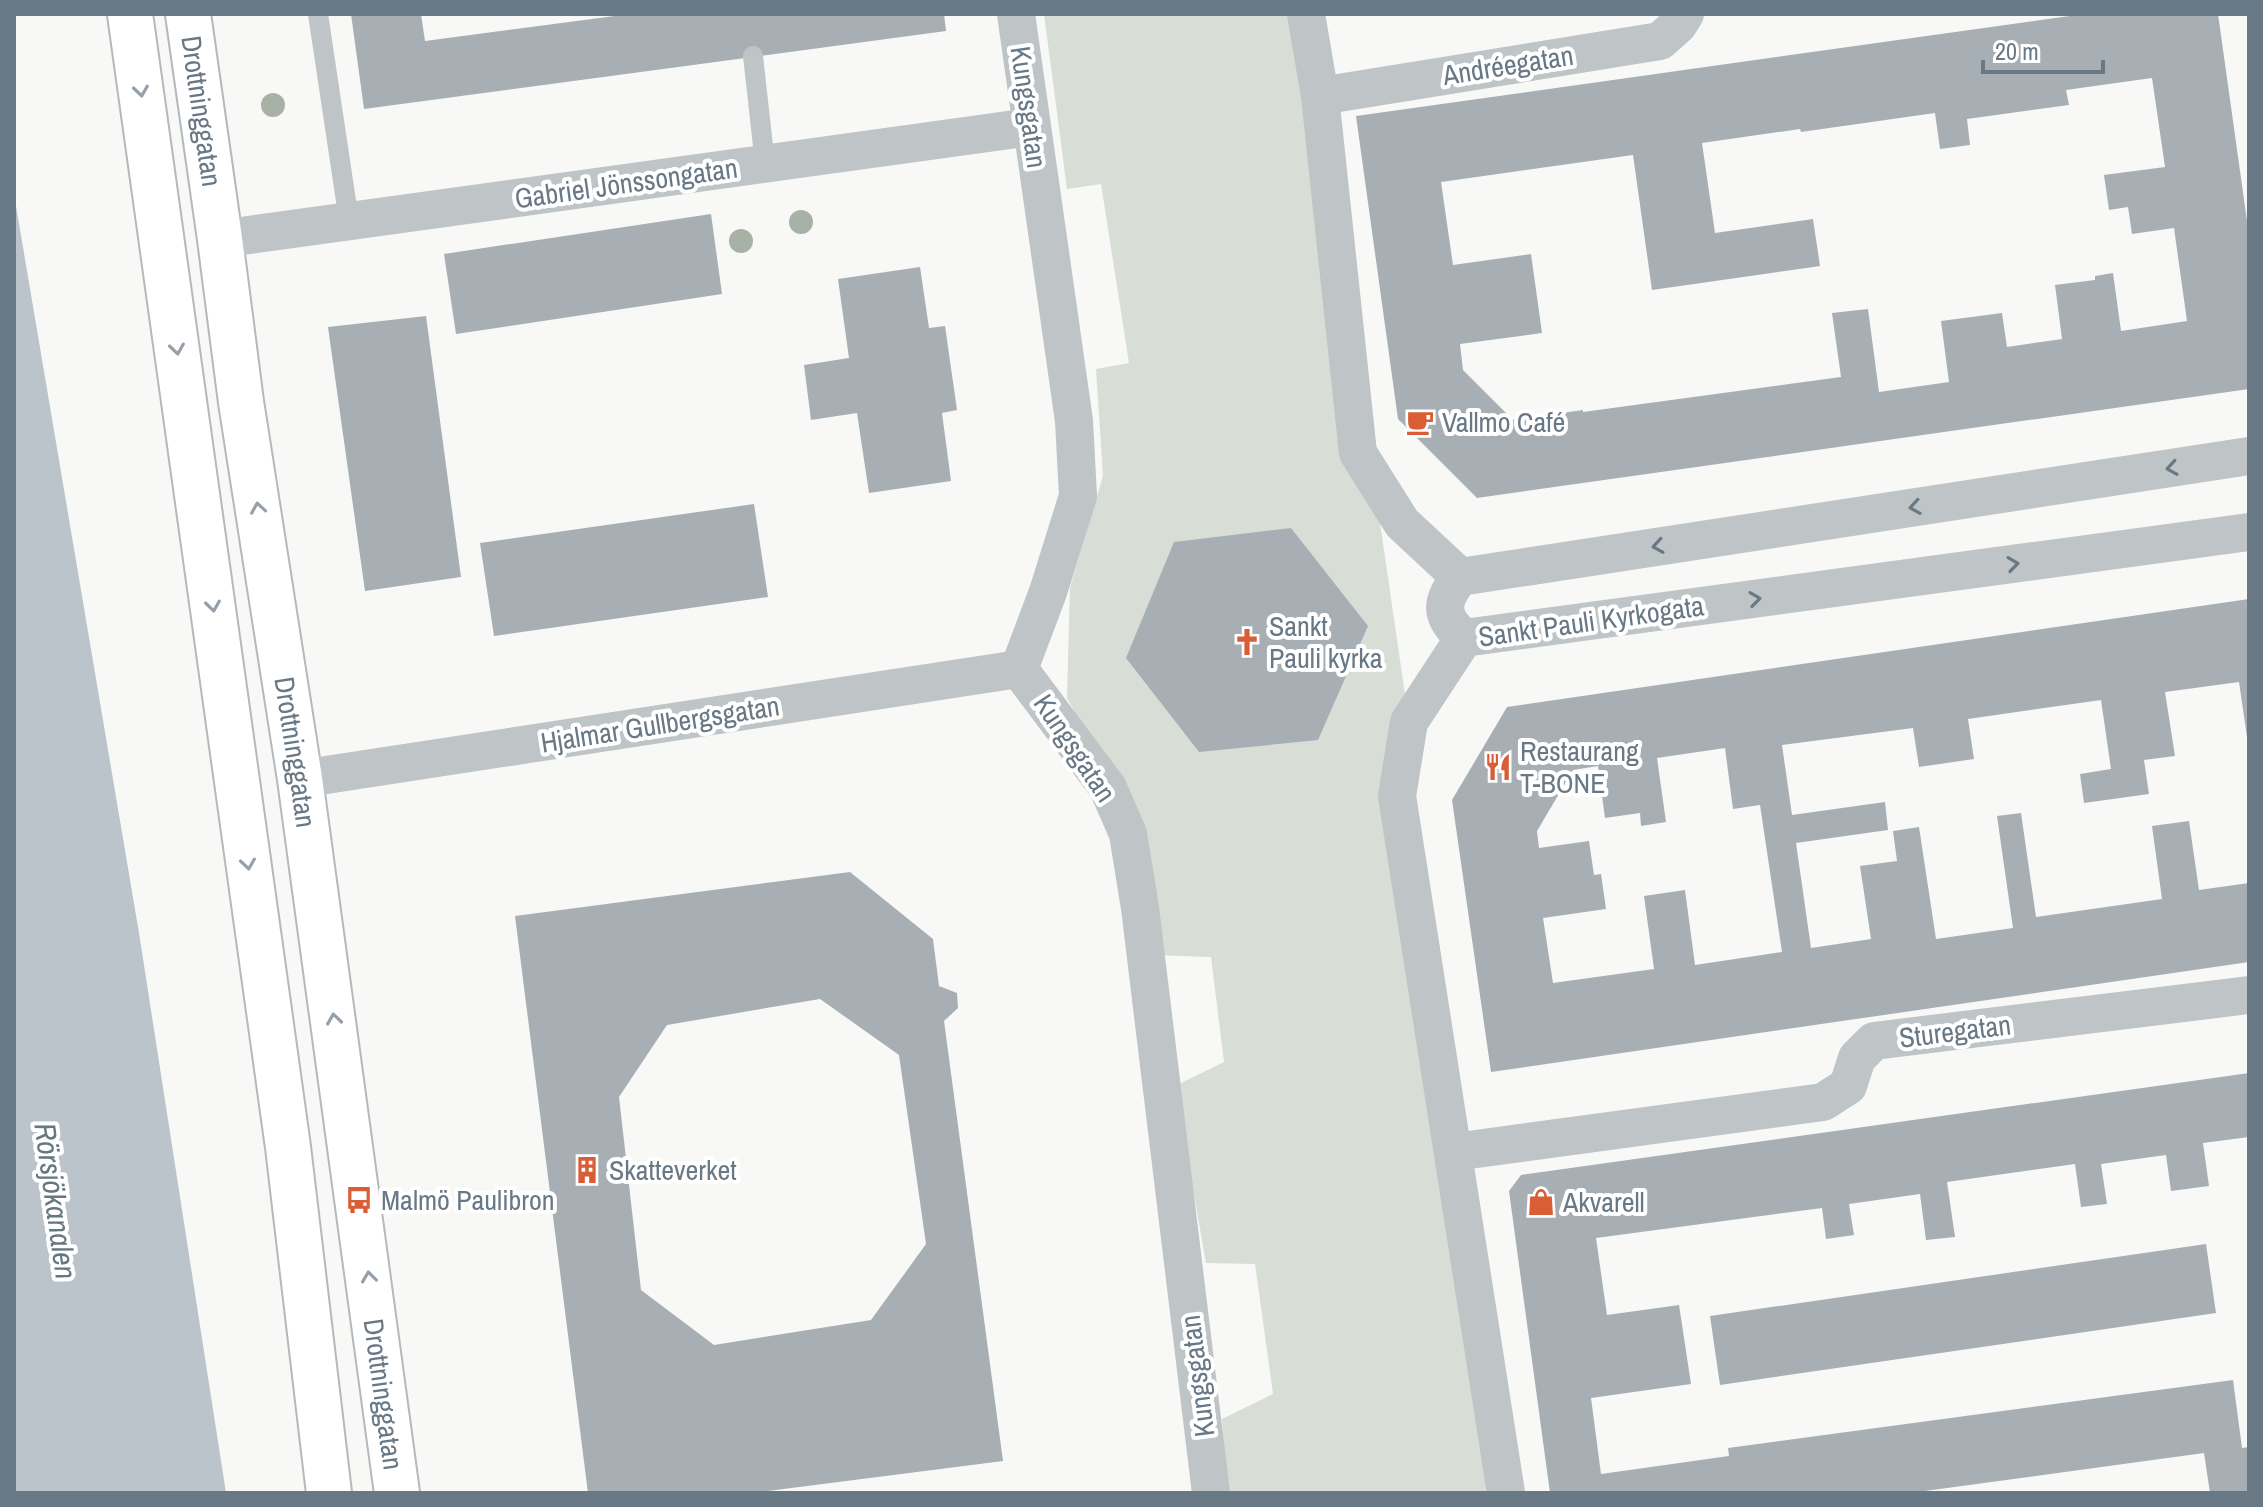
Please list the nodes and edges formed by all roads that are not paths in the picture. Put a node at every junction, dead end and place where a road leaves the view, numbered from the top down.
1 (130, 14) edge
2 (188, 14) edge
3 (318, 14) edge
4 (1016, 14) edge
5 (1306, 14) edge
6 (1685, 14) edge
7 (753, 56) dead end
8 (1320, 96) junction
9 (1031, 127) junction
10 (765, 164) junction
11 (349, 221) junction
12 (220, 239) junction
13 (2249, 456) edge
14 (2249, 532) edge
15 (1460, 577) junction
16 (1464, 638) junction
17 (1019, 669) junction
18 (300, 779) junction
19 (2249, 995) edge
20 (1454, 1152) junction
21 (329, 1493) edge
22 (397, 1493) edge
23 (1211, 1493) edge
24 (1506, 1493) edge

1 -> 21 main road, Drottninggatan
2 - 12 main road, Drottninggatan
3 - 11 lane
4 - 9 street, Kungsgatan
5 - 8 street
6 - 8 street, Andréegatan
7 - 10 lane
8 - 15 street
9 - 10 street, Gabriel Jönssongatan
9 - 17 street, Kungsgatan
10 - 11 street, Gabriel Jönssongatan
11 - 12 street, Gabriel Jönssongatan
18 -> 12 main road, Drottninggatan
13 -> 15 street
16 -> 14 street, Sankt Pauli Kyrkogata
15 - 16 street, Sankt Pauli Kyrkogata
16 - 20 street
17 - 18 street, Hjalmar Gullbergsgatan
17 - 23 street, Kungsgatan
22 -> 18 main road, Drottninggatan
19 - 20 street, Sturegatan
20 - 24 street

